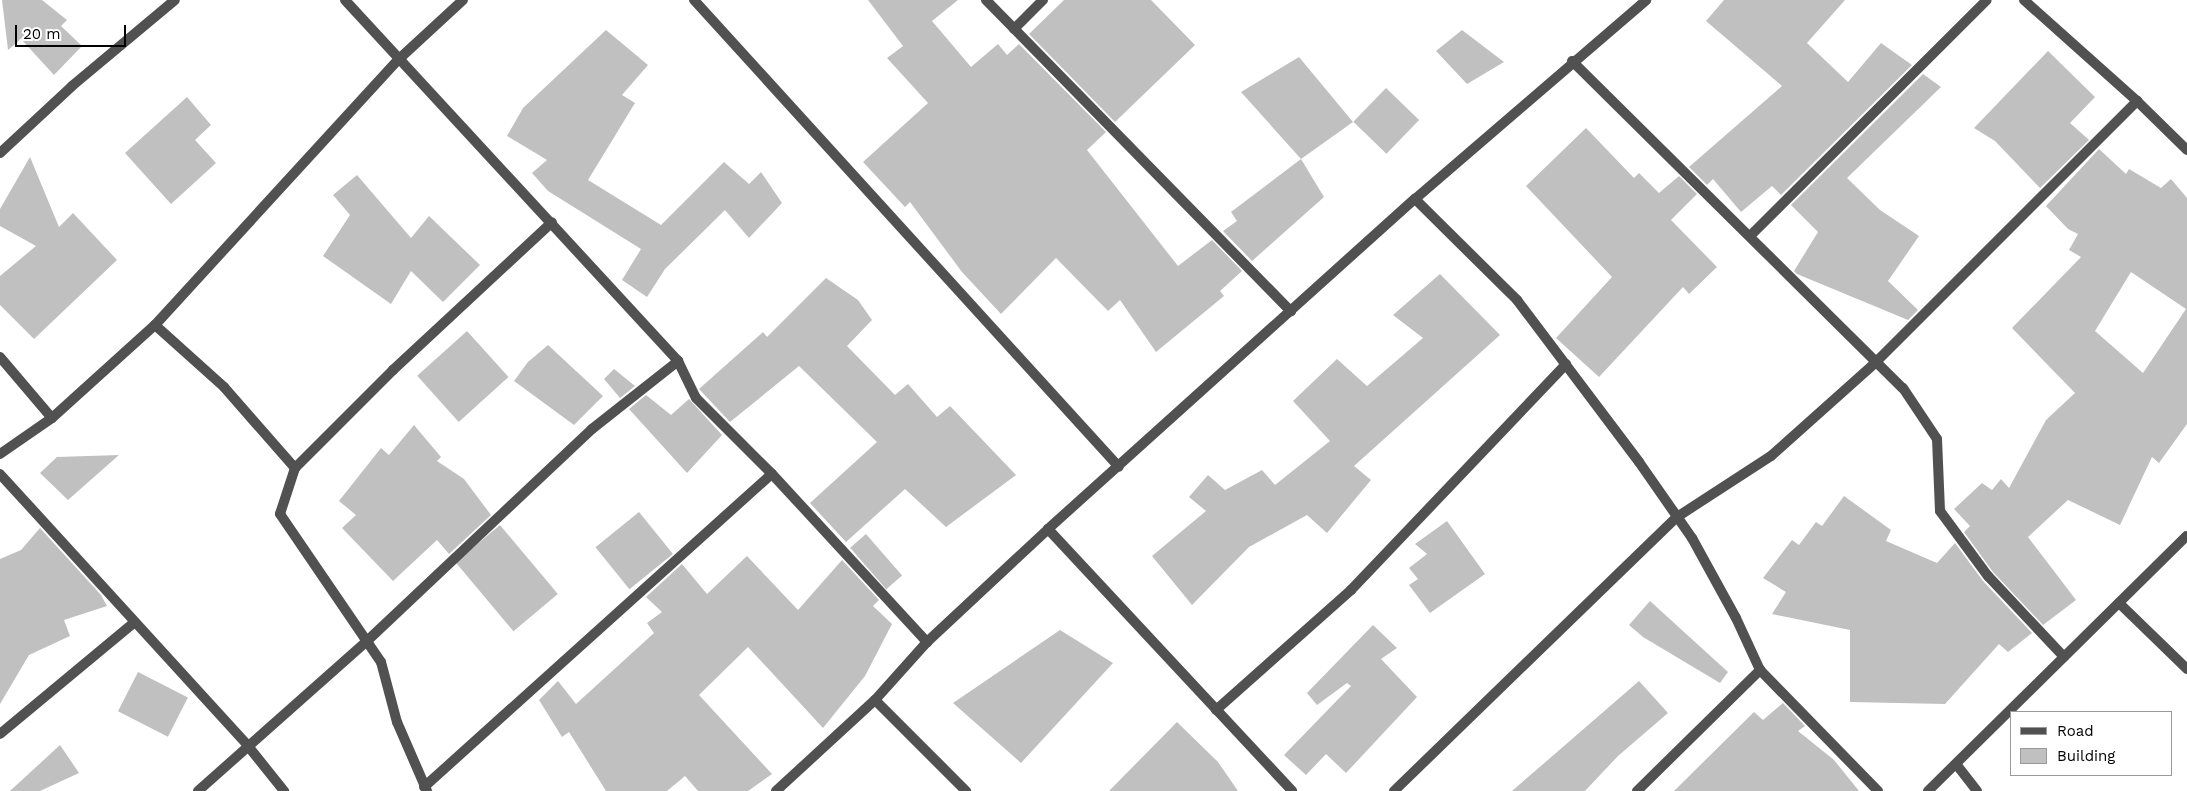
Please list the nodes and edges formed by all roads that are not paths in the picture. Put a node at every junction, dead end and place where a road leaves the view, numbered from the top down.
1 (175, 0) edge
2 (345, 0) edge
3 (462, 0) edge
4 (694, 0) edge
5 (986, 0) edge
6 (1043, 0) edge
7 (1646, 0) edge
8 (1987, 0) edge
9 (2024, 0) edge
10 (1014, 29) junction
11 (399, 59) junction
12 (1572, 61) junction
13 (2137, 101) junction
14 (2187, 150) edge
15 (0, 153) edge
16 (1415, 199) junction
17 (552, 222) junction
18 (1750, 236) junction
19 (1291, 311) junction
20 (155, 325) junction
21 (0, 356) edge
22 (678, 361) junction
23 (1875, 363) junction
24 (1566, 364) junction
25 (52, 418) junction
26 (0, 454) edge
27 (1119, 467) junction
28 (295, 468) junction
29 (0, 474) edge
30 (772, 474) junction
31 (1677, 517) junction
32 (1048, 529) junction
33 (2187, 536) edge
34 (2119, 603) junction
35 (135, 622) junction
36 (367, 641) junction
37 (927, 642) junction
38 (2064, 657) junction
39 (2187, 669) edge
40 (1760, 670) junction
41 (875, 700) junction
42 (1216, 710) junction
43 (0, 734) edge
44 (248, 746) junction
45 (1956, 764) junction
46 (426, 789) edge
47 (198, 791) edge
48 (284, 791) edge
49 (776, 791) edge
50 (966, 791) edge
51 (1292, 791) edge
52 (1394, 791) edge
53 (1636, 791) edge
54 (1878, 791) edge
55 (1928, 791) edge
56 (1977, 791) edge

1 - 15 street
2 - 11 street
3 - 11 street
4 - 27 street
5 - 10 street
6 - 10 street
7 - 12 street
8 - 18 street
9 - 13 street
10 - 19 street
11 - 17 street
11 - 20 street
12 - 16 street
12 - 18 street
13 - 14 street
13 - 23 street
16 - 19 street
16 - 24 street
17 - 22 street
17 - 28 street
18 - 23 street
19 - 27 street
20 - 25 street
20 - 28 street
21 - 25 street
22 - 30 street
22 - 36 street
23 - 31 street
23 - 38 street
24 - 31 street
24 - 42 street
25 - 26 street
27 - 32 street
28 - 36 street
29 - 35 street
30 - 37 street
30 - 46 street
31 - 40 street
31 - 52 street
32 - 37 street
32 - 42 street
33 - 34 street
34 - 38 street
34 - 39 street
35 - 43 street
35 - 44 street
36 - 44 street
36 - 46 street
37 - 41 street
38 - 45 street
40 - 53 street
40 - 54 street
41 - 49 street
41 - 50 street
42 - 51 street
44 - 47 street
44 - 48 street
45 - 55 street
45 - 56 street

